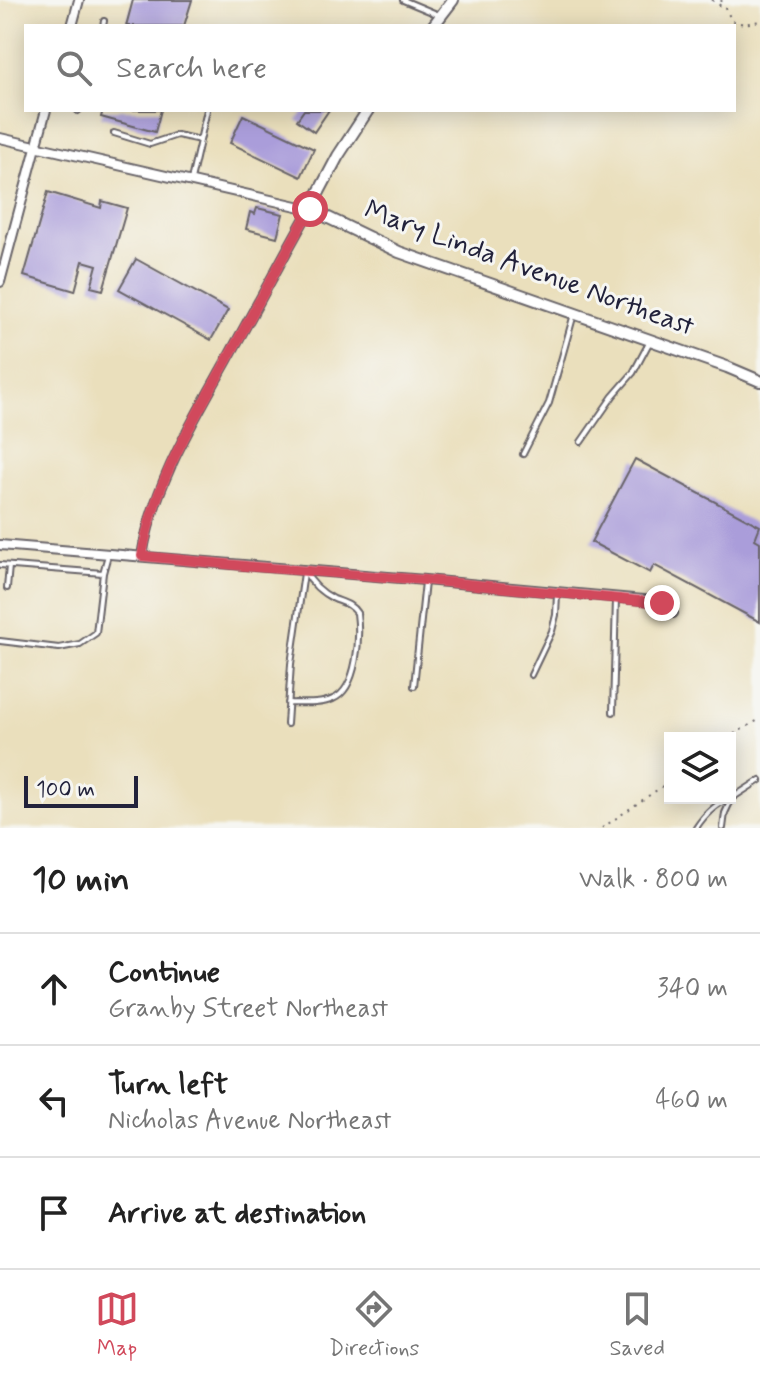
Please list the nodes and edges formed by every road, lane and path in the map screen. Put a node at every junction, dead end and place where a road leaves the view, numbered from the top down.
1 (79, 0) edge
2 (403, 0) edge
3 (453, 0) edge
4 (712, 0) edge
5 (721, 0) edge
6 (724, 8) junction
7 (441, 16) junction
8 (760, 21) edge
9 (73, 24) edge
10 (435, 24) edge
11 (45, 112) edge
12 (207, 112) edge
13 (367, 112) edge
14 (114, 133) dead end
15 (0, 138) edge
16 (200, 140) junction
17 (36, 146) junction
18 (191, 183) junction
19 (310, 209) junction
20 (0, 282) edge
21 (574, 314) junction
22 (649, 341) junction
23 (760, 381) edge
24 (581, 442) dead end
25 (523, 454) dead end
26 (0, 545) edge
27 (109, 553) junction
28 (142, 556) junction
29 (0, 565) edge
30 (9, 566) junction
31 (305, 571) junction
32 (103, 573) junction
33 (425, 580) junction
34 (7, 588) dead end
35 (557, 592) junction
36 (616, 598) junction
37 (673, 613) dead end
38 (0, 641) edge
39 (531, 675) dead end
40 (414, 686) dead end
41 (288, 703) junction
42 (613, 712) dead end
43 (760, 719) edge
44 (287, 724) dead end
45 (736, 733) edge
46 (760, 780) edge
47 (664, 785) edge
48 (736, 795) edge
49 (717, 804) edge
50 (729, 804) edge
51 (602, 828) edge
52 (696, 828) edge
53 (723, 828) edge

1 - 9 street
2 - 7 lane
3 - 7 street
4 - 6 path
5 - 6 path
6 - 8 path
7 - 10 street
11 - 17 street
12 - 16 lane
13 - 19 street
14 - 16 lane
15 - 17 street, Mary Linda Avenue Northeast
16 - 18 lane
17 - 18 street, Mary Linda Avenue Northeast
17 - 20 street
18 - 19 street, Mary Linda Avenue Northeast
19 - 21 street, Mary Linda Avenue Northeast
19 - 28 street
21 - 22 street, Mary Linda Avenue Northeast
21 - 25 lane
22 - 23 street, Mary Linda Avenue Northeast
22 - 24 lane
26 - 27 street
27 - 28 street
27 - 32 lane
28 - 31 street
29 - 30 lane
30 - 32 lane
30 - 34 lane
31 - 33 street
31 - 41 lane
31 - 41 lane
32 - 38 lane
33 - 35 street
33 - 40 lane
35 - 36 street
35 - 39 lane
36 - 37 street
36 - 42 lane
41 - 44 lane
43 - 45 path
46 - 48 lane
47 - 51 path
49 - 52 lane
50 - 53 lane

